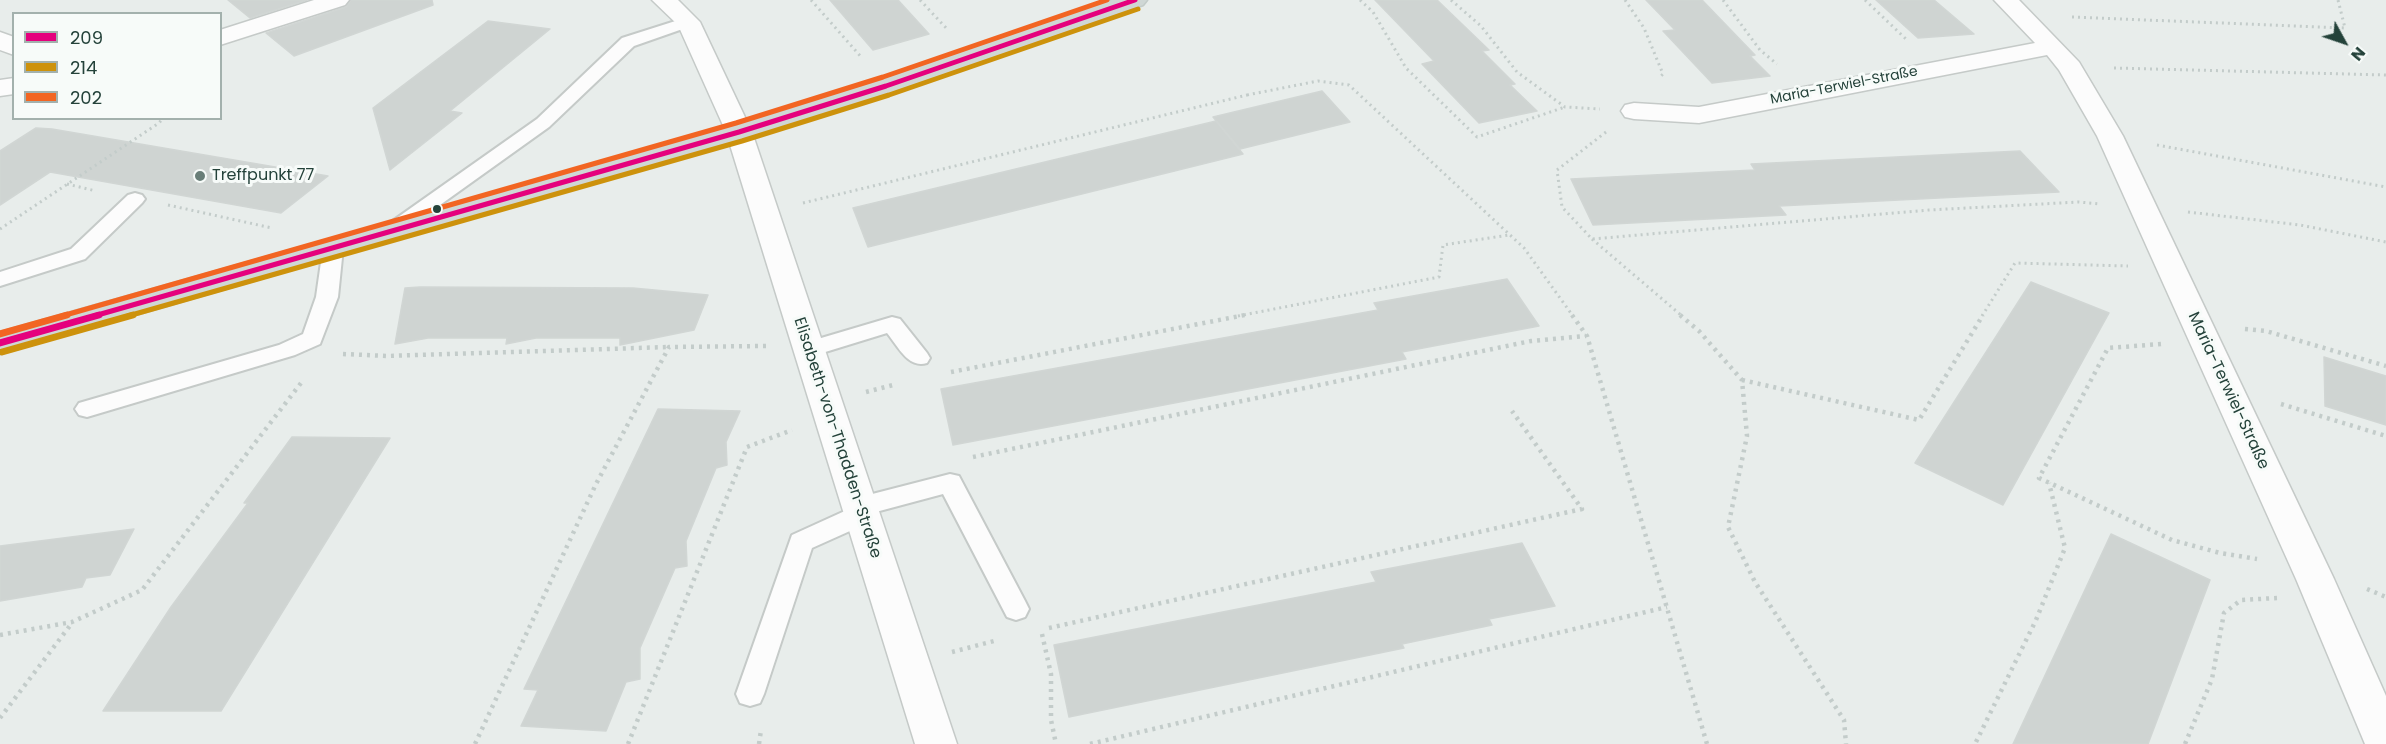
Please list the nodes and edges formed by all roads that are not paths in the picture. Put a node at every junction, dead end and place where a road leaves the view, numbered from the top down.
1 (337, 0) edge
2 (664, 0) edge
3 (1135, 0) edge
4 (2014, 7) edge
5 (688, 22) junction
6 (222, 37) edge
7 (2062, 57) junction
8 (1634, 111) road end
9 (739, 132) junction
10 (135, 199) road end
11 (391, 231) junction
12 (333, 248) junction
13 (0, 279) edge
14 (0, 343) edge
15 (808, 348) junction
16 (919, 358) dead end
17 (87, 409) dead end
18 (860, 511) junction
19 (1016, 609) dead end
20 (750, 694) dead end
21 (936, 744) edge
22 (2386, 744) edge

1 - 6 street
2 - 5 street
3 - 9 main road
4 - 7 street, Maria-Terwiel-Straße
5 - 9 street, Elisabeth-von-Thadden-Straße
5 - 11 lane
7 - 8 street, Maria-Terwiel-Straße
7 - 22 street, Maria-Terwiel-Straße
9 - 11 main road
9 - 15 street, Elisabeth-von-Thadden-Straße
10 - 13 lane
11 - 12 main road
12 - 14 main road
12 - 17 lane
15 - 16 lane
15 - 18 street, Elisabeth-von-Thadden-Straße
18 - 19 lane
18 - 20 lane
18 - 21 street, Elisabeth-von-Thadden-Straße

